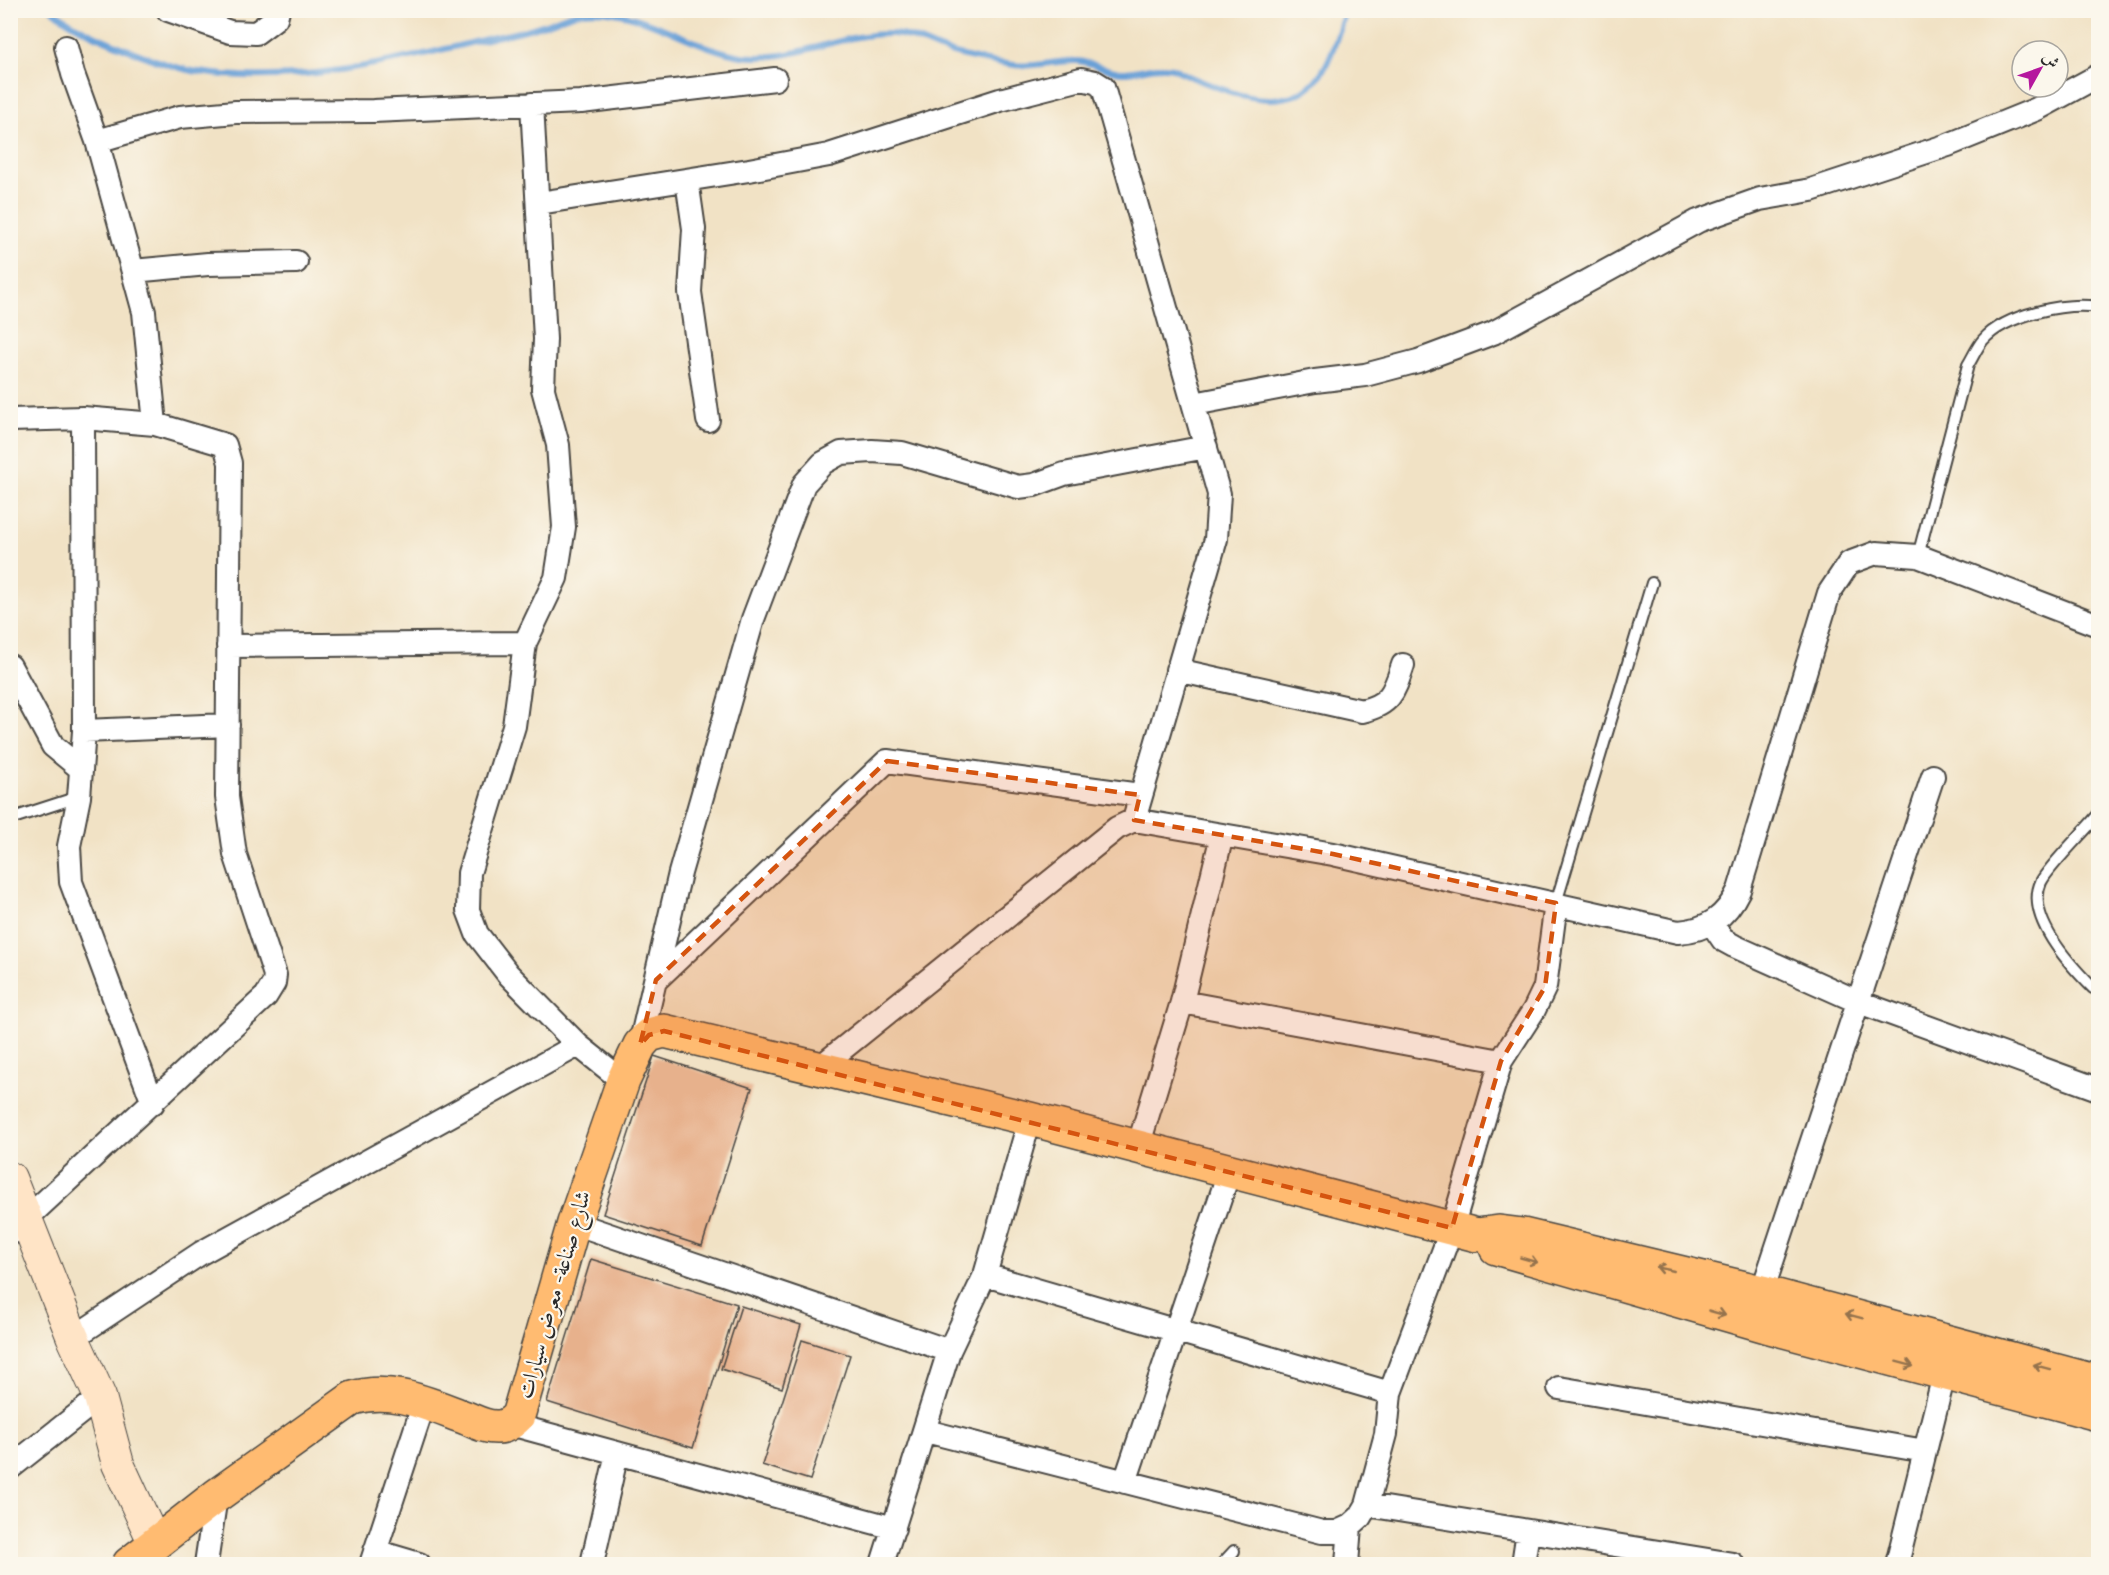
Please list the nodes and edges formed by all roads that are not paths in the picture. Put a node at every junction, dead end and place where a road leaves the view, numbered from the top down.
1 (168, 10) edge
2 (278, 10) edge
3 (66, 47) dead end
4 (2098, 76) edge
5 (775, 79) dead end
6 (532, 104) junction
7 (97, 141) junction
8 (687, 180) junction
9 (538, 202) junction
10 (296, 262) dead end
11 (133, 271) junction
12 (2098, 307) edge
13 (1194, 404) junction
14 (83, 418) junction
15 (10, 420) edge
16 (708, 420) dead end
17 (155, 424) junction
18 (1206, 447) junction
19 (1918, 556) junction
20 (1652, 583) dead end
21 (2098, 625) edge
22 (525, 643) junction
23 (228, 646) junction
24 (1403, 665) dead end
25 (10, 666) edge
26 (1177, 670) junction
27 (228, 725) junction
28 (84, 731) junction
29 (81, 769) junction
30 (1933, 776) dead end
31 (1140, 795) junction
32 (79, 797) junction
33 (2098, 815) edge
34 (10, 819) edge
35 (1134, 820) junction
36 (1222, 835) junction
37 (1556, 903) junction
38 (1712, 924) junction
39 (656, 980) junction
40 (2098, 989) edge
41 (1182, 1002) junction
42 (1859, 1002) junction
43 (652, 1038) junction
44 (578, 1045) junction
45 (1501, 1061) junction
46 (820, 1067) junction
47 (622, 1081) junction
48 (2098, 1089) edge
49 (153, 1103) junction
50 (1030, 1119) junction
51 (1138, 1147) junction
52 (1230, 1169) junction
53 (10, 1178) edge
54 (574, 1223) junction
55 (18, 1227) edge
56 (1465, 1231) junction
57 (985, 1275) junction
58 (1762, 1292) junction
59 (1176, 1329) junction
60 (72, 1338) junction
61 (949, 1351) junction
62 (1944, 1375) junction
63 (2098, 1382) edge
64 (1559, 1388) dead end
65 (1390, 1393) junction
66 (100, 1397) junction
67 (424, 1402) junction
68 (2098, 1414) edge
69 (510, 1424) junction
70 (926, 1431) junction
71 (1925, 1451) junction
72 (617, 1453) junction
73 (10, 1468) edge
74 (1125, 1482) junction
75 (216, 1496) junction
76 (1367, 1505) junction
77 (1350, 1526) junction
78 (894, 1528) junction
79 (1528, 1531) junction
80 (155, 1544) junction
81 (1234, 1551) dead end
82 (373, 1558) edge
83 (1678, 1560) edge
84 (129, 1564) edge
85 (206, 1564) edge
86 (419, 1564) edge
87 (592, 1564) edge
88 (882, 1564) edge
89 (1222, 1564) edge
90 (1347, 1564) edge
91 (1523, 1564) edge
92 (1733, 1564) edge
93 (1898, 1564) edge

1 - 2 street
3 - 7 street
4 - 13 street
5 - 6 street
6 - 7 street
6 - 9 street
7 - 11 street
8 - 9 street
8 - 13 street
8 - 16 street
9 - 22 street
10 - 11 street
11 - 17 street
12 - 19 lane
13 - 18 street
14 - 15 street
14 - 17 street
14 - 28 street
17 - 23 street
18 - 26 street
18 - 39 street
19 - 21 street
19 - 38 street
20 - 37 lane
22 - 23 street
22 - 44 street
23 - 27 street
24 - 26 street
25 - 29 street
26 - 31 street
27 - 28 street
27 - 49 street
28 - 29 street
29 - 32 street
30 - 42 street
31 - 35 street
31 - 39 street
32 - 34 lane
32 - 49 street
33 - 40 lane
35 - 36 street
35 - 46 street
36 - 37 street
36 - 41 street
37 - 38 street
37 - 45 street
38 - 42 street
39 - 43 street
41 - 45 street
41 - 51 street
42 - 48 street
42 - 58 street
43 - 46 main road
43 - 47 main road, شارع صناعة- معرض سيارات
44 - 47 street
44 - 60 street
45 - 56 street
46 - 50 main road
47 - 54 main road, شارع صناعة- معرض سيارات
49 - 55 street
50 - 51 main road
50 - 57 street
51 - 52 main road
52 - 56 main road
52 - 59 street
53 - 55 main road
54 - 61 street
54 - 69 main road, شارع صناعة- معرض سيارات
55 - 60 main road
58 -> 56 main road
56 -> 62 main road
56 - 65 street
57 - 59 street
57 - 61 street
63 -> 58 main road
59 - 65 street
59 - 74 street
60 - 66 main road
61 - 70 street
62 - 68 main road
62 - 71 street
64 - 71 street
65 - 76 street
66 - 73 street
66 - 80 main road
67 - 69 main road, شارع صناعة- معرض سيارات
67 - 75 main road, شارع صناعة- معرض سيارات
67 - 82 street
69 - 72 street
70 - 74 street
70 - 78 street
71 - 93 street
72 - 78 street
72 - 87 street
74 - 77 street
75 - 80 main road, شارع صناعة- معرض سيارات
75 - 85 street
76 - 77 street
76 - 79 street
77 - 90 street
78 - 88 street
79 - 83 street
79 - 91 street
80 - 84 main road, شارع صناعة- معرض سيارات
81 - 89 lane
82 - 86 street
83 - 92 street

